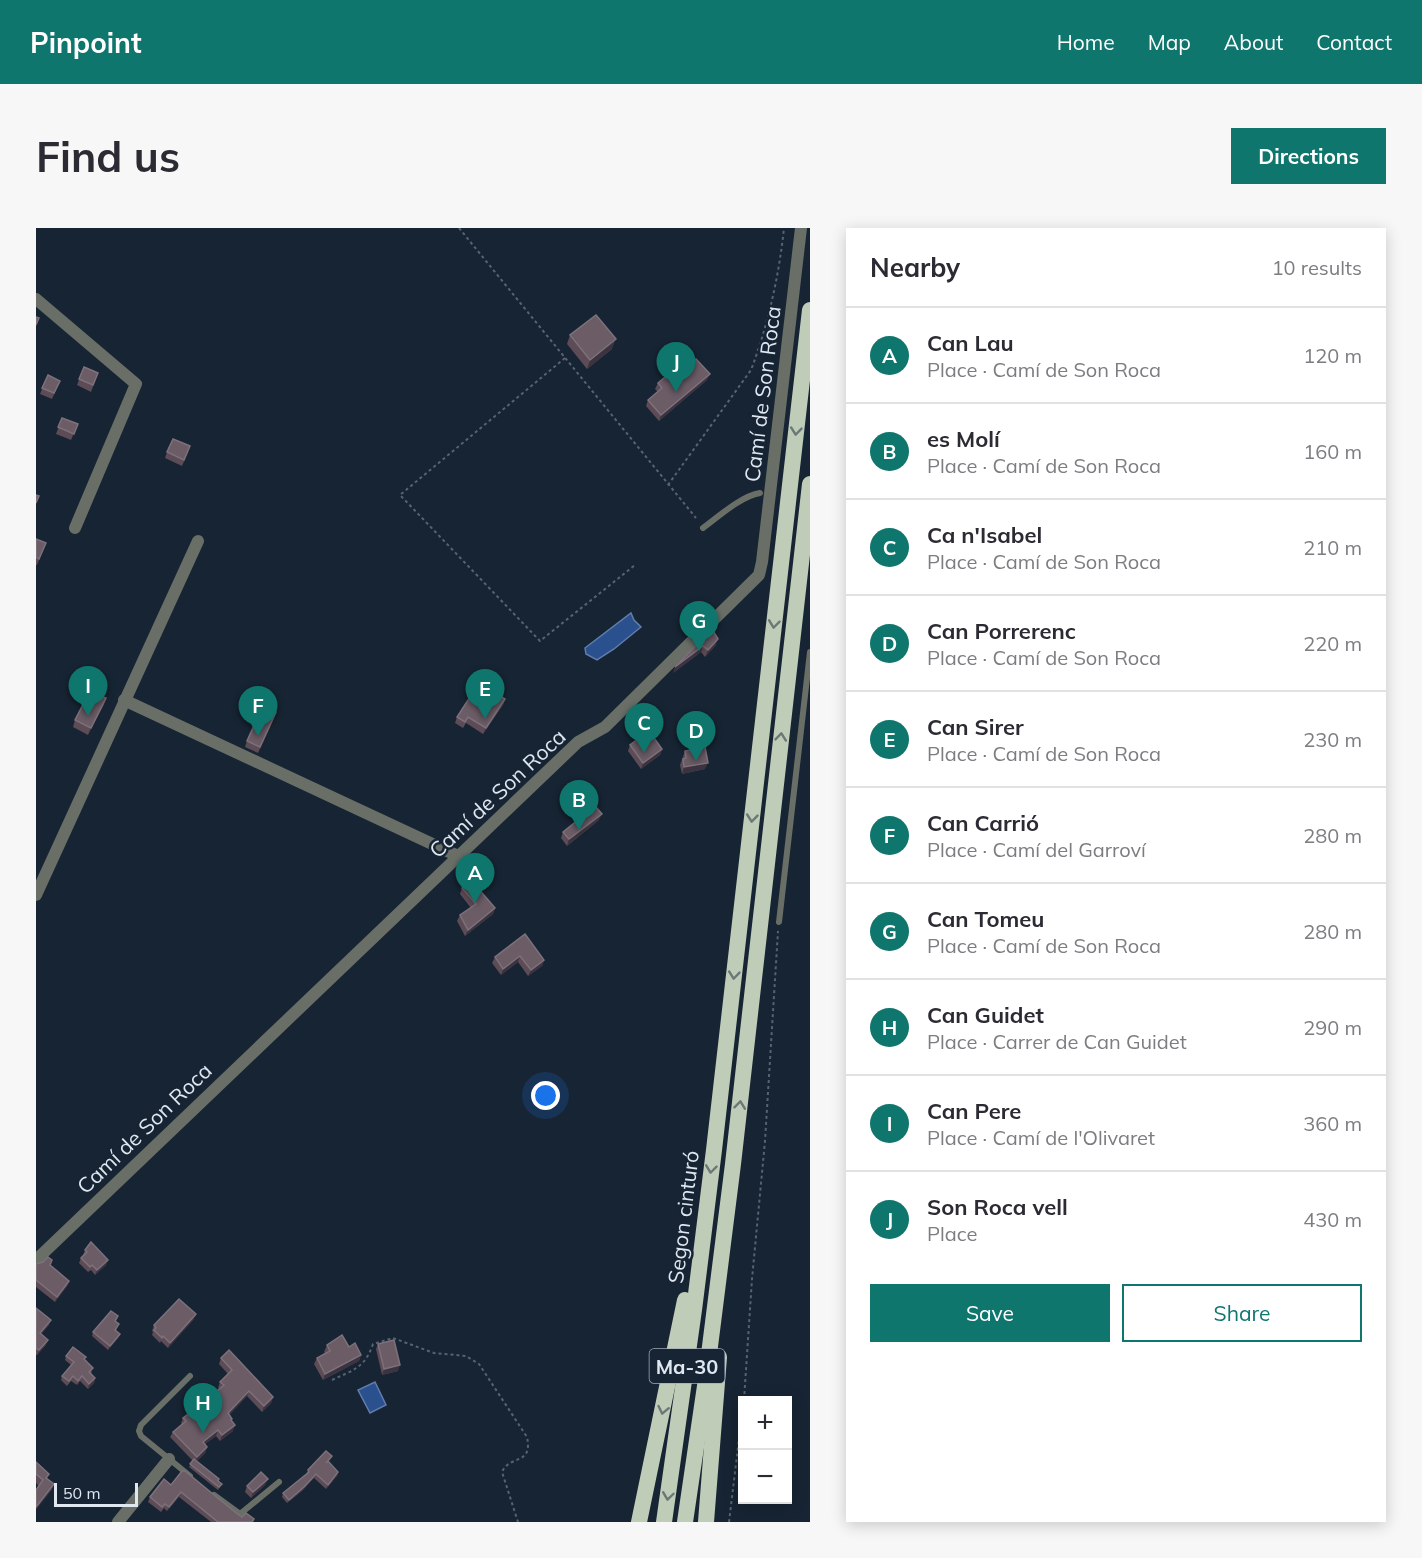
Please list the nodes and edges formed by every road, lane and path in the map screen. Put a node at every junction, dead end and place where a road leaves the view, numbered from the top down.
1 (459, 228) edge
2 (784, 228) edge
3 (801, 228) edge
4 (36, 299) edge
5 (810, 310) edge
6 (565, 357) junction
7 (810, 484) edge
8 (668, 485) junction
9 (760, 493) dead end
10 (696, 518) dead end
11 (75, 528) dead end
12 (703, 528) dead end
13 (198, 541) dead end
14 (635, 565) dead end
15 (810, 652) edge
16 (124, 700) junction
17 (458, 856) junction
18 (36, 895) edge
19 (779, 922) joint
20 (706, 1209) junction
21 (725, 1225) junction
22 (36, 1260) edge
23 (190, 1376) dead end
24 (332, 1380) dead end
25 (744, 1396) edge
26 (738, 1447) edge
27 (169, 1459) junction
28 (194, 1480) edge
29 (279, 1482) dead end
30 (211, 1493) edge
31 (118, 1522) edge
32 (518, 1522) edge
33 (639, 1522) edge
34 (664, 1522) edge
35 (685, 1522) edge
36 (706, 1522) edge
37 (729, 1522) edge

1 - 6 path
2 - 8 path
3 - 17 street, Camí de Son Roca
4 - 11 street
5 -> 20 highway, Segon cinturó / Ma-30
6 - 8 path
6 - 14 path
21 -> 7 highway, Ma-30
8 - 10 path
9 - 12 lane
13 - 16 street
15 - 19 lane
16 - 17 street
16 - 18 street
17 - 22 street, Camí de Son Roca
19 - 25 path
20 -> 33 highway
20 -> 34 highway, Segon cinturó / Ma-30
21 - 35 highway, Ma-30
21 - 36 highway
23 - 27 lane
24 - 32 path
26 - 37 path
27 - 28 lane
27 - 31 street
29 - 30 lane

